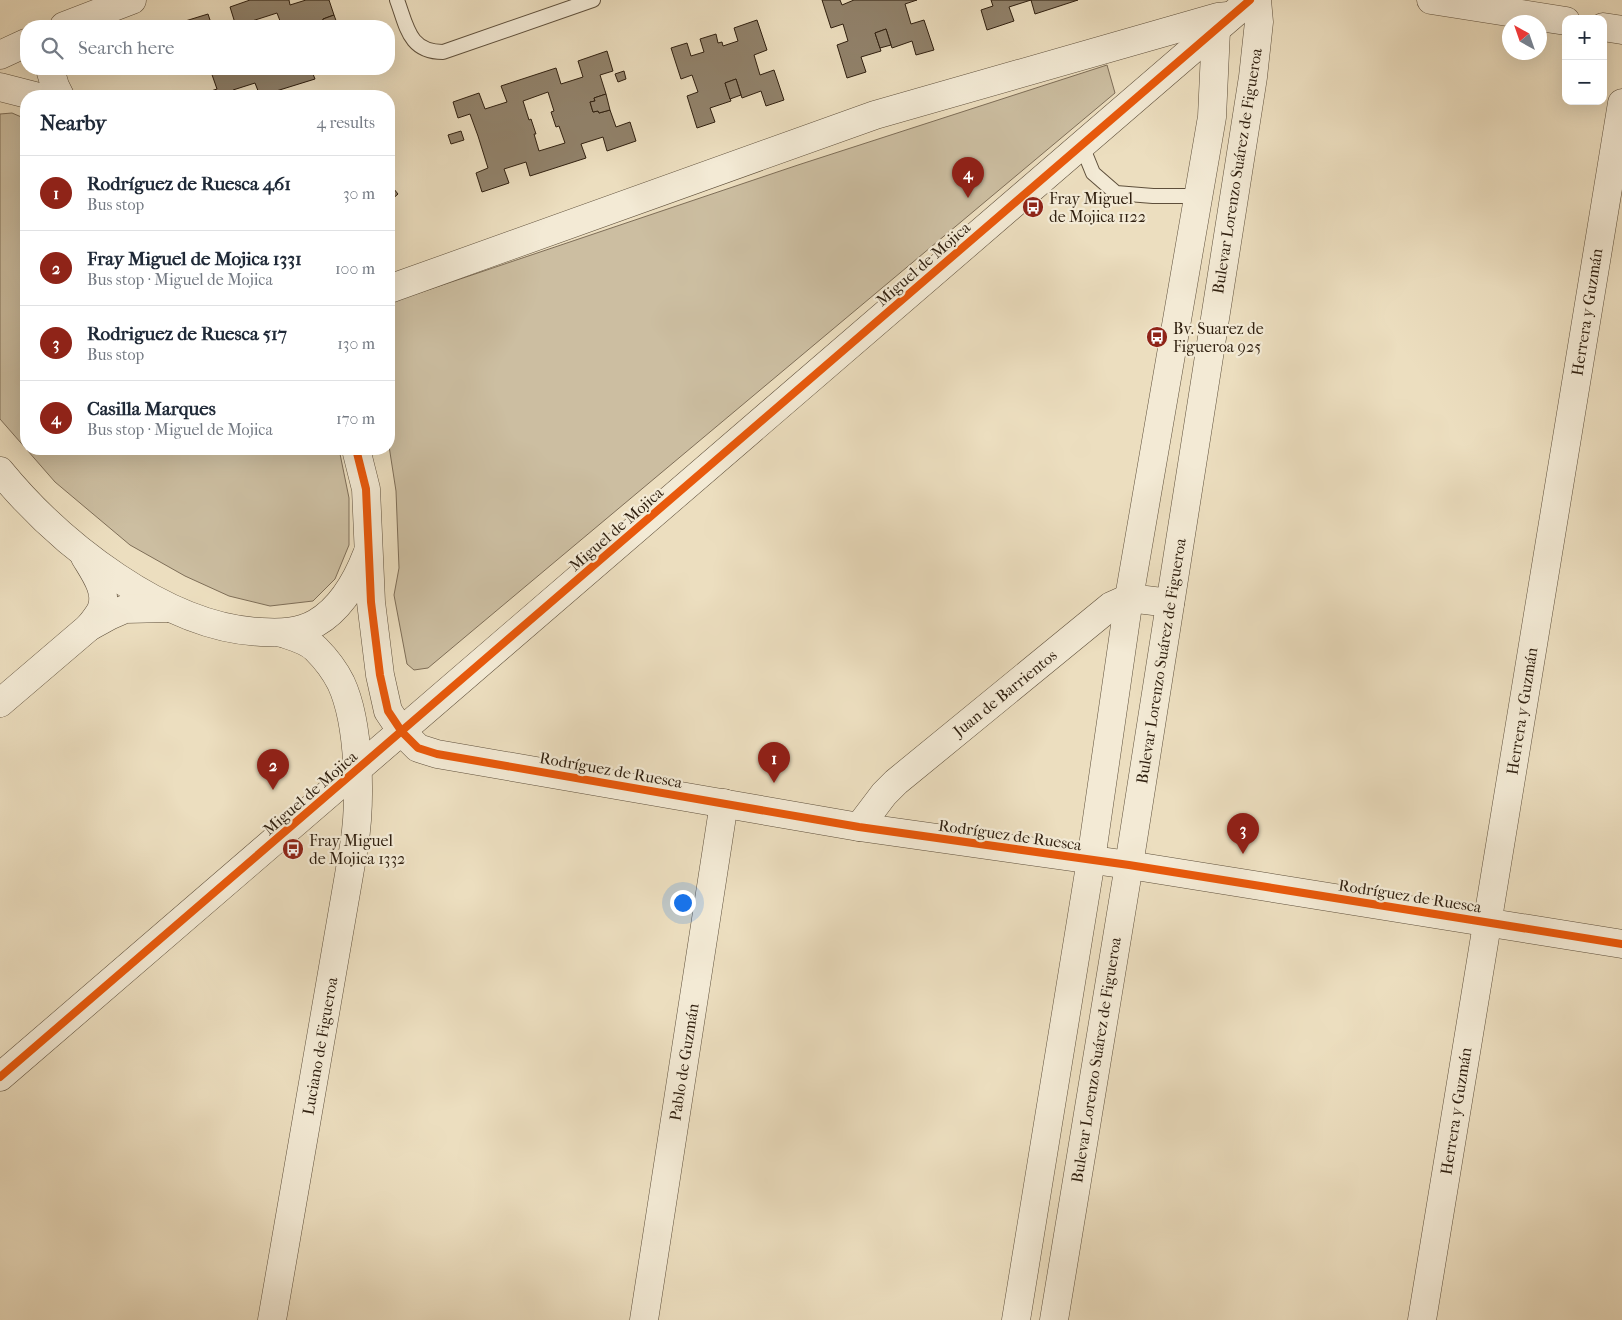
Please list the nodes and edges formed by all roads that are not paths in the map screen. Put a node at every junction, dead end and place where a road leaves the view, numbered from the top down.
1 (132, 0) edge
2 (398, 0) edge
3 (593, 0) edge
4 (1256, 0) edge
5 (1432, 0) edge
6 (1233, 15) edge
7 (80, 20) edge
8 (1562, 20) edge
9 (1607, 28) edge
10 (1622, 30) edge
11 (20, 46) edge
12 (0, 55) edge
13 (52, 75) edge
14 (0, 87) edge
15 (57, 90) edge
16 (20, 92) edge
17 (1622, 103) edge
18 (1082, 146) junction
19 (1198, 196) junction
20 (395, 287) edge
21 (358, 455) edge
22 (1, 474) edge
23 (80, 548) junction
24 (369, 549) junction
25 (1128, 598) junction
26 (1170, 603) junction
27 (172, 608) junction
28 (89, 627) junction
29 (282, 633) junction
30 (0, 703) edge
31 (402, 732) junction
32 (357, 771) junction
33 (724, 803) junction
34 (859, 827) junction
35 (1091, 860) junction
36 (1129, 865) junction
37 (1487, 923) junction
38 (1622, 944) edge
39 (0, 1077) edge
40 (272, 1320) edge
41 (644, 1320) edge
42 (1016, 1320) edge
43 (1054, 1320) edge
44 (1422, 1320) edge

1 - 7 street
2 - 3 lane
4 - 26 street, Bulevar Lorenzo Suárez de Figueroa
5 - 8 street
6 - 18 street, Miguel de Mojica
6 - 19 street, Bulevar Lorenzo Suárez de Figueroa
6 - 20 street
9 - 10 street
11 - 12 street
13 - 15 street
14 - 16 street
17 - 37 street, Herrera y Guzmán
18 - 19 lane
18 - 31 street, Miguel de Mojica
19 - 25 street, Bulevar Lorenzo Suárez de Figueroa
21 - 24 street, Rodríguez de Ruesca
22 - 23 street
23 - 27 street
23 - 28 street
24 - 29 street
24 - 31 street, Rodríguez de Ruesca
25 - 26 street
25 - 34 street, Juan de Barrientos
25 - 35 street, Bulevar Lorenzo Suárez de Figueroa
26 - 36 street, Bulevar Lorenzo Suárez de Figueroa
27 - 28 street
27 - 29 street
28 - 30 street
29 - 32 street, Luciano de Figueroa
31 - 32 street, Miguel de Mojica
31 - 33 street, Rodríguez de Ruesca
32 - 39 street, Miguel de Mojica
32 - 40 street, Luciano de Figueroa
33 - 34 street, Rodríguez de Ruesca
33 - 41 street, Pablo de Guzmán
34 - 35 street, Rodríguez de Ruesca
35 - 36 street, Rodríguez de Ruesca
35 - 42 street, Bulevar Lorenzo Suárez de Figueroa
36 - 37 street, Rodríguez de Ruesca
36 - 43 street, Bulevar Lorenzo Suárez de Figueroa
37 - 38 street, Rodríguez de Ruesca
37 - 44 street, Herrera y Guzmán

